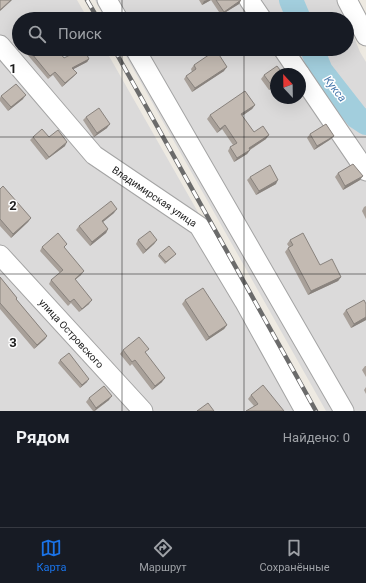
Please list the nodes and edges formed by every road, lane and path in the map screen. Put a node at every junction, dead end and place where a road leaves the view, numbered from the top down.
1 (107, 0) edge
2 (249, 0) edge
3 (347, 0) edge
4 (362, 0) edge
5 (114, 12) edge
6 (257, 12) edge
7 (353, 12) edge
8 (354, 13) edge
9 (366, 16) edge
10 (366, 36) edge
11 (0, 45) edge
12 (139, 56) edge
13 (288, 56) edge
14 (296, 68) edge
15 (306, 83) edge
16 (366, 170) edge
17 (0, 255) edge
18 (143, 411) edge
19 (305, 411) edge
20 (344, 411) edge

1 - 5 street
2 - 6 street
3 - 7 street
4 - 9 street
8 - 10 street
11 - 19 street, Владимирская улица
12 - 20 street
13 - 14 street
15 - 16 street
17 - 18 street, улица Островского

